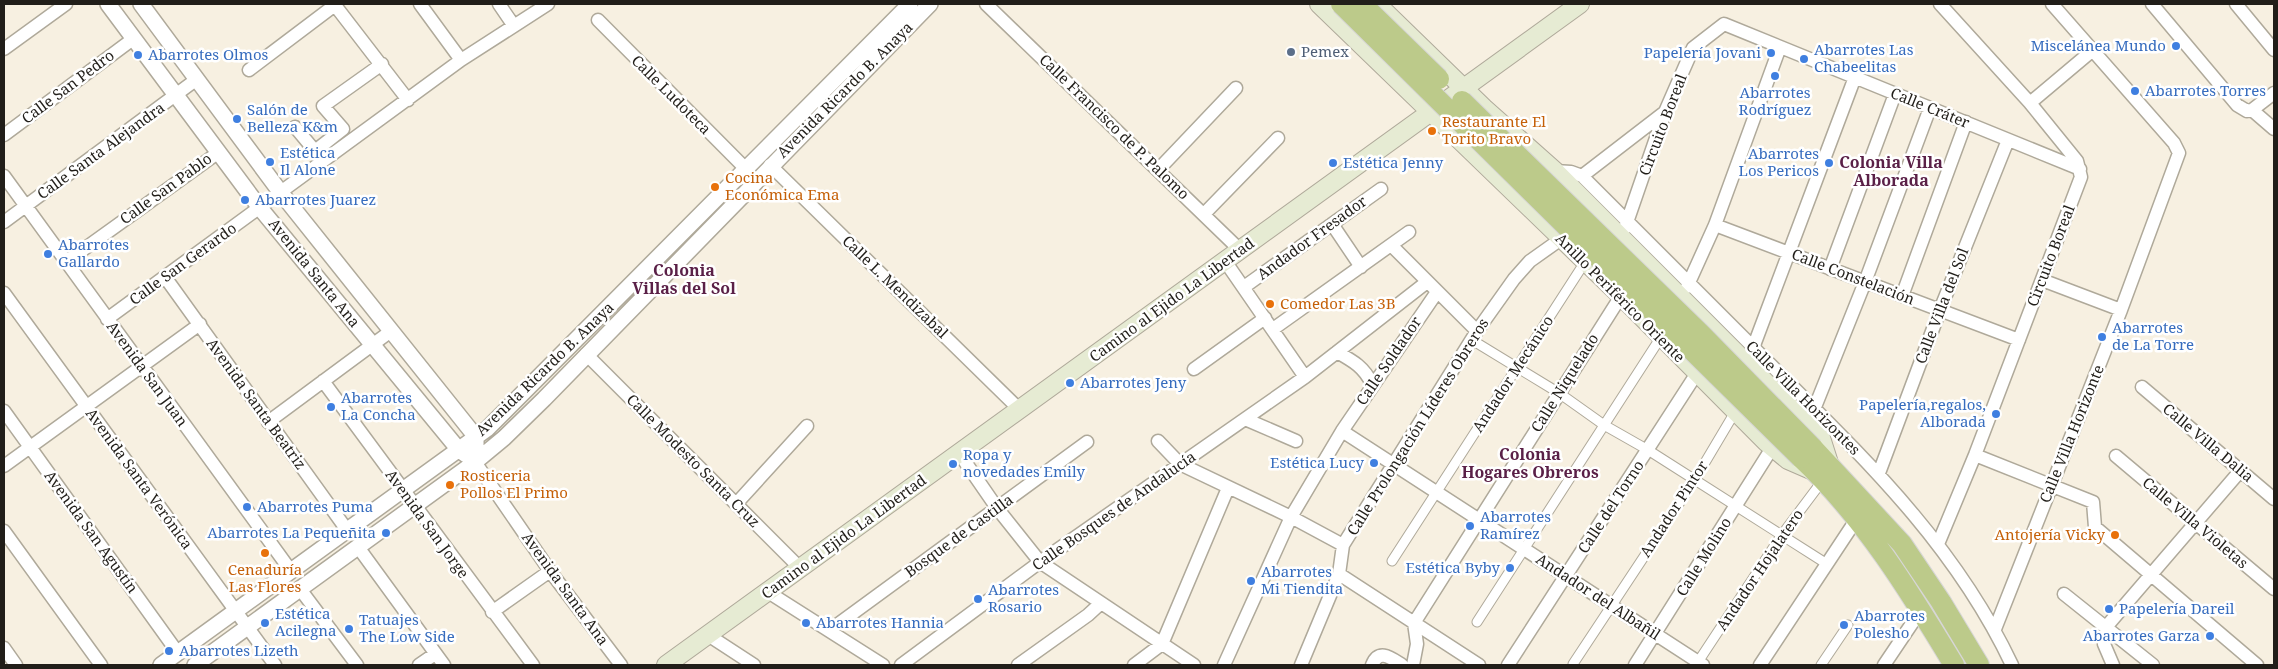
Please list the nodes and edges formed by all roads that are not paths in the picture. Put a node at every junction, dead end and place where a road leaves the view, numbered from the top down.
1 (66, 4) edge
2 (108, 4) edge
3 (141, 4) edge
4 (335, 4) edge
5 (420, 4) edge
6 (498, 4) edge
7 (548, 4) edge
8 (910, 4) edge
9 (930, 4) edge
10 (986, 4) edge
11 (1319, 4) edge
12 (1341, 4) edge
13 (1362, 4) edge
14 (1378, 4) edge
15 (1580, 4) edge
16 (1940, 4) edge
17 (2052, 4) edge
18 (2152, 4) edge
19 (2236, 4) edge
20 (598, 20) dead end
21 (1724, 24) joint
22 (514, 26) junction
23 (1350, 34) junction
24 (133, 39) junction
25 (1780, 47) junction
26 (4, 49) edge
27 (2092, 50) junction
28 (2274, 50) edge
29 (461, 60) junction
30 (863, 61) junction
31 (382, 64) junction
32 (249, 70) dead end
33 (1855, 77) junction
34 (197, 80) junction
35 (1236, 88) dead end
36 (2274, 93) edge
37 (1895, 94) junction
38 (176, 96) junction
39 (1449, 99) junction
40 (408, 100) junction
41 (2030, 103) junction
42 (1484, 108) junction
43 (1930, 108) junction
44 (2252, 110) junction
45 (1665, 112) junction
46 (1966, 122) junction
47 (295, 127) dead end
48 (2274, 129) edge
49 (4, 135) edge
50 (1456, 137) junction
51 (1278, 138) dead end
52 (2008, 140) junction
53 (219, 152) junction
54 (770, 165) junction
55 (746, 168) junction
56 (2080, 169) junction
57 (1158, 170) junction
58 (1555, 171) junction
59 (4, 176) edge
60 (1582, 176) junction
61 (1381, 189) dead end
62 (281, 193) junction
63 (25, 206) junction
64 (260, 208) junction
65 (1204, 214) junction
66 (1627, 221) junction
67 (4, 222) edge
68 (1332, 224) junction
69 (1715, 225) junction
70 (1410, 232) dead end
71 (1561, 239) junction
72 (1622, 240) junction
73 (1391, 245) junction
74 (1240, 250) junction
75 (1789, 253) junction
76 (1225, 261) junction
77 (66, 262) junction
78 (1585, 262) junction
79 (1361, 267) junction
80 (1830, 269) junction
81 (165, 277) junction
82 (2042, 280) junction
83 (1427, 282) junction
84 (1865, 282) junction
85 (1690, 283) junction
86 (1244, 287) junction
87 (1437, 292) junction
88 (4, 293) edge
89 (1621, 296) junction
90 (1902, 296) junction
91 (1679, 297) junction
92 (1940, 310) junction
93 (2121, 310) junction
94 (1264, 318) junction
95 (107, 319) junction
96 (200, 324) junction
97 (1273, 329) junction
98 (391, 331) junction
99 (1475, 336) junction
100 (1661, 337) junction
101 (2019, 340) junction
102 (372, 345) junction
103 (1753, 348) junction
104 (1337, 352) junction
105 (586, 354) junction
106 (141, 367) junction
107 (1518, 367) junction
108 (1194, 369) dead end
109 (1697, 373) junction
110 (1305, 377) junction
111 (323, 381) junction
112 (1372, 384) junction
113 (2142, 387) dead end
114 (1559, 393) junction
115 (86, 407) junction
116 (1815, 408) junction
117 (1020, 410) junction
118 (4, 411) edge
119 (1735, 412) junction
120 (1245, 419) junction
121 (268, 422) junction
122 (1604, 425) junction
123 (807, 426) dead end
124 (1342, 431) junction
125 (476, 437) junction
126 (1158, 441) dead end
127 (1296, 441) dead end
128 (1087, 442) dead end
129 (30, 447) junction
130 (1772, 448) junction
131 (459, 450) junction
132 (1648, 450) junction
133 (959, 453) junction
134 (1975, 454) junction
135 (2116, 456) dead end
136 (476, 462) junction
137 (1180, 464) junction
138 (1394, 465) junction
139 (4, 466) edge
140 (2241, 470) junction
141 (1823, 472) junction
142 (1878, 473) junction
143 (1694, 481) junction
144 (2051, 486) junction
145 (1228, 488) junction
146 (402, 490) junction
147 (1437, 492) junction
148 (2274, 499) edge
149 (736, 504) junction
150 (414, 506) junction
151 (1735, 507) junction
152 (997, 508) junction
153 (1291, 517) junction
154 (1479, 520) junction
155 (1856, 520) junction
156 (2196, 523) junction
157 (4, 530) edge
158 (347, 530) junction
159 (1781, 536) junction
160 (1938, 544) junction
161 (1343, 545) junction
162 (358, 547) junction
163 (1523, 548) junction
164 (1392, 561) dead end
165 (1040, 562) junction
166 (1827, 564) junction
167 (800, 568) junction
168 (291, 571) junction
169 (550, 571) junction
170 (1339, 574) junction
171 (1566, 576) junction
172 (2150, 576) junction
173 (300, 589) junction
174 (2274, 589) edge
175 (768, 592) junction
176 (2064, 594) dead end
177 (1101, 603) junction
178 (1611, 606) junction
179 (1921, 610) junction
180 (236, 611) junction
181 (492, 612) junction
182 (1477, 622) dead end
183 (1414, 623) junction
184 (1848, 625) dead end
185 (2106, 627) junction
186 (247, 628) junction
187 (1995, 629) junction
188 (830, 630) junction
189 (1655, 634) junction
190 (708, 635) junction
191 (1162, 644) junction
192 (4, 648) edge
193 (178, 653) junction
194 (435, 654) junction
195 (1573, 664) edge
196 (1699, 664) edge
197 (16, 665) edge
198 (101, 665) edge
199 (161, 665) edge
200 (195, 665) edge
201 (274, 665) edge
202 (357, 665) edge
203 (419, 665) edge
204 (444, 665) edge
205 (533, 665) edge
206 (621, 665) edge
207 (666, 665) edge
208 (754, 665) edge
209 (883, 665) edge
210 (901, 665) edge
211 (1018, 665) edge
212 (1134, 665) edge
213 (1194, 665) edge
214 (1224, 665) edge
215 (1301, 665) edge
216 (1372, 665) edge
217 (1402, 665) edge
218 (1413, 665) edge
219 (1479, 665) edge
220 (1508, 665) edge
221 (1635, 665) edge
222 (1760, 665) edge
223 (1821, 665) edge
224 (1884, 665) edge
225 (1954, 665) edge
226 (1979, 665) edge
227 (2012, 665) edge
228 (2113, 665) edge
229 (2153, 665) edge
230 (2257, 665) edge

1 - 26 street
2 - 24 street, Avenida Santa Ana
3 - 34 street, Avenida Santa Ana
4 - 31 street
4 - 32 street
5 - 29 street
6 - 22 street
7 - 22 street, Calle San Gerardo
8 - 30 street, Avenida Ricardo B. Anaya
9 - 30 street, Avenida Ricardo B. Anaya
10 - 57 street, Calle Francisco de P. Palomo
11 - 23 main road
12 - 39 highway, bridge
13 - 39 highway, bridge
14 - 23 street
14 - 39 main road
15 - 39 main road, Camino al Ejido La Libertad
16 - 41 street
17 - 27 street
18 - 44 street
19 - 28 street
20 - 55 street, Calle Ludoteca
21 - 25 street, Calle Cráter
21 - 45 street, Circuito Boreal
22 - 29 street, Calle San Gerardo
23 - 39 main road
24 - 38 street, Avenida Santa Ana
24 - 49 street, Calle San Pedro
25 - 33 street, Calle Cráter
25 - 69 street
27 - 41 street
27 - 93 street, Calle Villa Horizonte
29 - 40 street, Calle San Gerardo
30 - 54 street, Avenida Ricardo B. Anaya
30 - 55 street, Avenida Ricardo B. Anaya
31 - 40 street
31 - 47 street
33 - 37 street, Calle Cráter
33 - 75 street
34 - 38 street, Calle Santa Alejandra
34 - 62 street, Avenida Santa Ana
35 - 57 street
36 - 44 street
37 - 43 street, Calle Cráter
37 - 80 street
38 - 53 street, Avenida Santa Ana
38 - 63 street, Calle Santa Alejandra
39 - 42 main road, Anillo Periférico Oriente
39 - 50 main road, Anillo Periférico Oriente
39 - 74 main road, Camino al Ejido La Libertad
39 - 141 highway, Anillo Periférico Oriente, bridge
40 - 62 street, Calle San Gerardo
41 - 56 street
42 - 50 street
42 - 58 main road, Anillo Periférico Oriente
43 - 46 street, Calle Cráter
43 - 84 street
44 - 48 street
45 - 60 street
45 - 66 street, Circuito Boreal
46 - 52 street, Calle Cráter
46 - 90 street
50 - 71 main road, Anillo Periférico Oriente
51 - 65 street
52 - 56 street, Calle Cráter
52 - 92 street, Calle Villa del Sol
53 - 64 street, Avenida Santa Ana
53 - 77 street, Calle San Pablo
54 - 105 street, Avenida Ricardo B. Anaya
54 - 117 street, Calle L. Mendizabal
55 - 125 street, Avenida Ricardo B. Anaya
56 - 82 street, Circuito Boreal
57 - 65 street, Calle Francisco de P. Palomo
58 - 60 street
58 - 72 main road, Anillo Periférico Oriente
59 - 63 street, Avenida San Juan
60 - 66 street, Calle Villa Horizontes
61 - 68 street, Andador Fresador
62 - 64 street, Calle San Gerardo
62 - 98 street, Avenida Santa Ana
63 - 67 street, Calle Santa Alejandra
63 - 77 street, Avenida San Juan
64 - 81 street, Calle San Gerardo
64 - 102 street, Avenida Santa Ana
65 - 74 street, Calle Francisco de P. Palomo
66 - 72 street, Circuito Boreal
66 - 85 street, Calle Villa Horizontes
68 - 79 street
68 - 86 street, Andador Fresador
69 - 75 street, Calle Constelación
69 - 85 street
70 - 73 street
71 - 78 main road, Anillo Periférico Oriente
71 - 99 street, Calle Prolongación Líderes Obreros
72 - 91 main road, Anillo Periférico Oriente
73 - 79 street
73 - 83 street
74 - 76 main road, Camino al Ejido La Libertad
75 - 80 street, Calle Constelación
75 - 103 street
76 - 86 street
76 - 117 main road, Camino al Ejido La Libertad
77 - 95 street, Avenida San Juan
78 - 89 main road, Anillo Periférico Oriente
78 - 107 street, Andador Mecánico
79 - 97 street
80 - 84 street, Calle Constelación
81 - 95 street, Calle San Gerardo
81 - 96 street, Avenida Santa Beatriz
82 - 93 street
82 - 101 street, Circuito Boreal
83 - 87 street
83 - 104 street, Calle Bosques de Andalucía
84 - 90 street, Calle Constelación
84 - 116 street
85 - 91 street
85 - 103 street, Calle Villa Horizontes
86 - 94 street
87 - 99 street
87 - 112 street, Calle Soldador
88 - 115 street, Avenida Santa Verónica
89 - 100 main road, Anillo Periférico Oriente
89 - 114 street, Calle Niquelado
90 - 92 street, Calle Constelación
91 - 141 main road, Anillo Periférico Oriente
92 - 101 street, Calle Constelación
92 - 142 street, Calle Villa del Sol
93 - 144 street, Calle Villa Horizonte
94 - 97 street
94 - 108 street
95 - 106 street, Avenida San Juan
96 - 106 street
96 - 121 street, Avenida Santa Beatriz
97 - 110 street
98 - 102 street
98 - 125 street, Avenida Santa Ana
99 - 107 street
99 - 138 street, Calle Prolongación Líderes Obreros
100 - 109 main road, Anillo Periférico Oriente
100 - 122 street
101 - 134 street, Circuito Boreal
102 - 111 street
102 - 131 street, Avenida Santa Ana
103 - 116 street, Calle Villa Horizontes
104 - 110 street, Calle Bosques de Andalucía
104 - 112 street
105 - 136 street, Avenida Ricardo B. Anaya
105 - 149 street, Calle Modesto Santa Cruz
106 - 115 street
106 - 168 street, Avenida San Juan
107 - 114 street
107 - 147 street, Andador Mecánico
109 - 119 main road, Anillo Periférico Oriente
109 - 132 street, Calle del Torno
110 - 120 street, Calle Bosques de Andalucía
111 - 121 street
111 - 146 street, Avenida San Jorge
112 - 124 street, Calle Soldador
113 - 140 street, Calle Villa Dalia
114 - 122 street
114 - 154 street, Calle Niquelado
115 - 129 street
115 - 180 street, Avenida Santa Verónica
116 - 142 street, Calle Villa Horizontes
117 - 133 main road, Camino al Ejido La Libertad
118 - 129 street, Avenida San Agustín
119 - 130 main road, Anillo Periférico Oriente
119 - 143 street, Andador Pintor
120 - 127 street
120 - 137 street, Calle Bosques de Andalucía
121 - 158 street, Avenida Santa Beatriz
122 - 132 street
122 - 163 street
123 - 149 street
124 - 138 street, Andador del Albañil
124 - 153 street, Calle Soldador
125 - 131 street, Avenida Ricardo B. Anaya
125 - 136 street
126 - 137 street
128 - 152 street, Bosque de Castilla
129 - 139 street
129 - 193 street, Avenida San Agustín
130 - 141 main road, Anillo Periférico Oriente
130 - 151 street, Calle Molino
131 - 136 street, Avenida Santa Ana
131 - 146 street, Avenida Ricardo B. Anaya
132 - 143 street
132 - 171 street, Calle del Torno
133 - 152 street
133 - 167 main road, Camino al Ejido La Libertad
134 - 144 street
134 - 160 street, Circuito Boreal
135 - 156 street, Calle Villa Violetas
136 - 150 street, Avenida Ricardo B. Anaya
136 - 169 street, Avenida Santa Ana
137 - 145 street
137 - 165 street, Calle Bosques de Andalucía
138 - 147 street, Andador del Albañil
138 - 161 street, Calle Prolongación Líderes Obreros
140 - 148 street, Calle Villa Dalia
140 - 156 street
141 - 155 highway, Anillo Periférico Oriente
141 - 159 street, Andador Hojalatero
141 - 226 highway, Anillo Periférico Oriente
142 - 160 street, Calle Villa Horizontes
143 - 151 street
143 - 178 street, Andador Pintor
144 - 172 street
144 - 187 street, Calle Villa Horizonte
145 - 153 street
145 - 191 street
146 - 150 street, Avenida San Jorge
146 - 158 street, Avenida Ricardo B. Anaya
147 - 154 street, Andador del Albañil
147 - 164 street, Andador Mecánico
149 - 167 street, Calle Modesto Santa Cruz
150 - 162 street, Avenida Ricardo B. Anaya
150 - 181 street, Avenida San Jorge
151 - 159 street
151 - 189 street, Calle Molino
152 - 165 street
152 - 188 street, Bosque de Castilla
153 - 161 street
153 - 214 street, Calle Soldador
154 - 163 street, Andador del Albañil
154 - 183 street, Calle Niquelado
155 - 166 street
155 - 179 highway, Anillo Periférico Oriente
156 - 172 street
156 - 174 street, Calle Villa Violetas
157 - 198 street
158 - 168 street, Avenida Ricardo B. Anaya
159 - 166 street
159 - 196 street, Andador Hojalatero
160 - 187 street, Calle Villa Horizontes
161 - 170 street, Calle Prolongación Líderes Obreros
162 - 173 street, Avenida Ricardo B. Anaya
162 - 194 street
163 - 171 street, Andador del Albañil
163 - 182 street
165 - 177 street
165 - 210 street, Calle Bosques de Andalucía
166 - 222 street
167 - 175 main road, Camino al Ejido La Libertad
168 - 180 street, Avenida Ricardo B. Anaya
169 - 181 street
169 - 206 street, Avenida Santa Ana
170 - 183 street
170 - 215 street, Calle Prolongación Líderes Obreros
171 - 178 street, Andador del Albañil
171 - 220 street, Calle del Torno
172 - 185 street
172 - 230 street
173 - 186 street, Avenida Ricardo B. Anaya
173 - 202 street
175 - 188 street
175 - 190 main road, Camino al Ejido La Libertad
176 - 185 street
177 - 191 street
177 - 211 street
178 - 189 street, Andador del Albañil
178 - 195 street, Andador Pintor
179 - 224 street
179 - 225 highway, Anillo Periférico Oriente
180 - 186 street, Avenida Santa Verónica
180 - 193 street, Avenida Ricardo B. Anaya
181 - 205 street, Avenida San Jorge
183 - 218 street
183 - 219 street
184 - 223 street
185 - 228 street
185 - 229 street
186 - 200 street, Avenida Ricardo B. Anaya
186 - 201 street, Avenida Santa Verónica
187 - 227 street, Calle Villa Horizontes
188 - 209 street
189 - 196 street, Andador del Albañil
189 - 221 street, Calle Molino
190 - 207 main road, Camino al Ejido La Libertad
190 - 208 street
191 - 212 street
191 - 213 street
192 - 197 street
193 - 199 street, Avenida Ricardo B. Anaya
194 - 203 street
194 - 204 street
216 - 217 street

